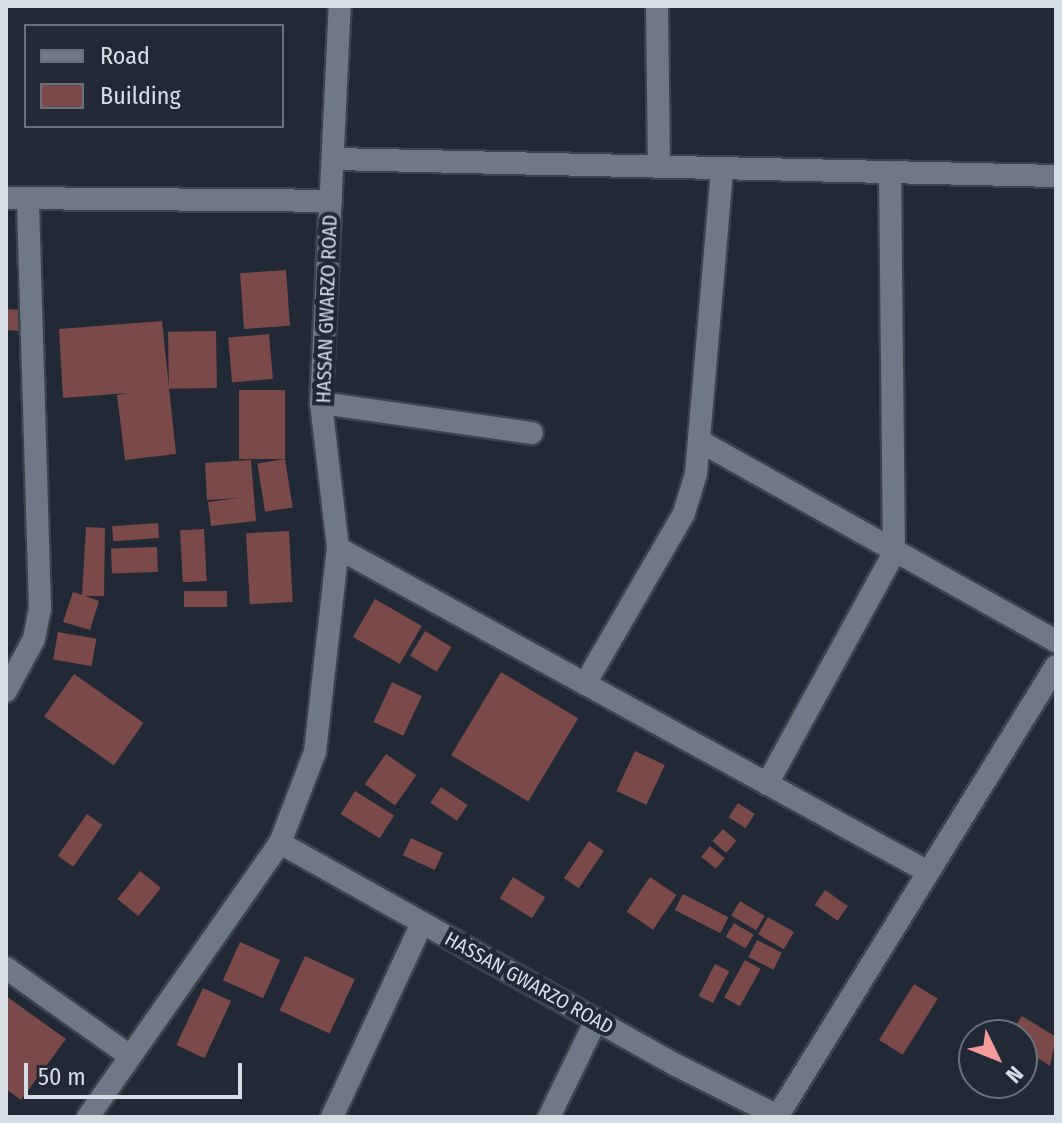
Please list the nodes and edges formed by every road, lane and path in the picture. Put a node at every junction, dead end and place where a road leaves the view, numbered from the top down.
1 (340, 6) edge
2 (657, 6) edge
3 (335, 159) junction
4 (659, 167) junction
5 (722, 168) junction
6 (890, 172) junction
7 (1056, 176) edge
8 (17, 198) edge
9 (331, 201) junction
10 (321, 403) junction
11 (532, 433) dead end
12 (703, 443) junction
13 (338, 548) junction
14 (894, 553) junction
15 (1056, 641) edge
16 (1056, 666) edge
17 (585, 684) junction
18 (6, 691) edge
19 (767, 784) junction
20 (280, 843) junction
21 (928, 872) junction
22 (422, 923) junction
23 (6, 968) edge
24 (596, 1020) junction
25 (130, 1056) junction
26 (88, 1117) edge
27 (332, 1117) edge
28 (549, 1117) edge
29 (778, 1117) edge

1 - 3 street, HASSAN GWARZO ROAD
2 - 4 street
3 - 4 street
3 - 9 street, HASSAN GWARZO ROAD
4 - 5 street
5 - 6 street
5 - 12 street
6 - 7 street
6 - 14 street
8 - 9 street
8 - 18 street
9 - 10 street, HASSAN GWARZO ROAD
10 - 11 street
10 - 13 street, HASSAN GWARZO ROAD
12 - 14 street
12 - 17 street
13 - 17 street
13 - 20 street, HASSAN GWARZO ROAD
14 - 15 street
14 - 19 street
16 - 21 street
17 - 19 street
19 - 21 street
20 - 22 street, HASSAN GWARZO ROAD
20 - 25 street, HASSAN GWARZO ROAD
21 - 29 street
22 - 24 street, HASSAN GWARZO ROAD
22 - 27 street
23 - 25 street
24 - 28 street
24 - 29 street, HASSAN GWARZO ROAD
25 - 26 street, HASSAN GWARZO ROAD

